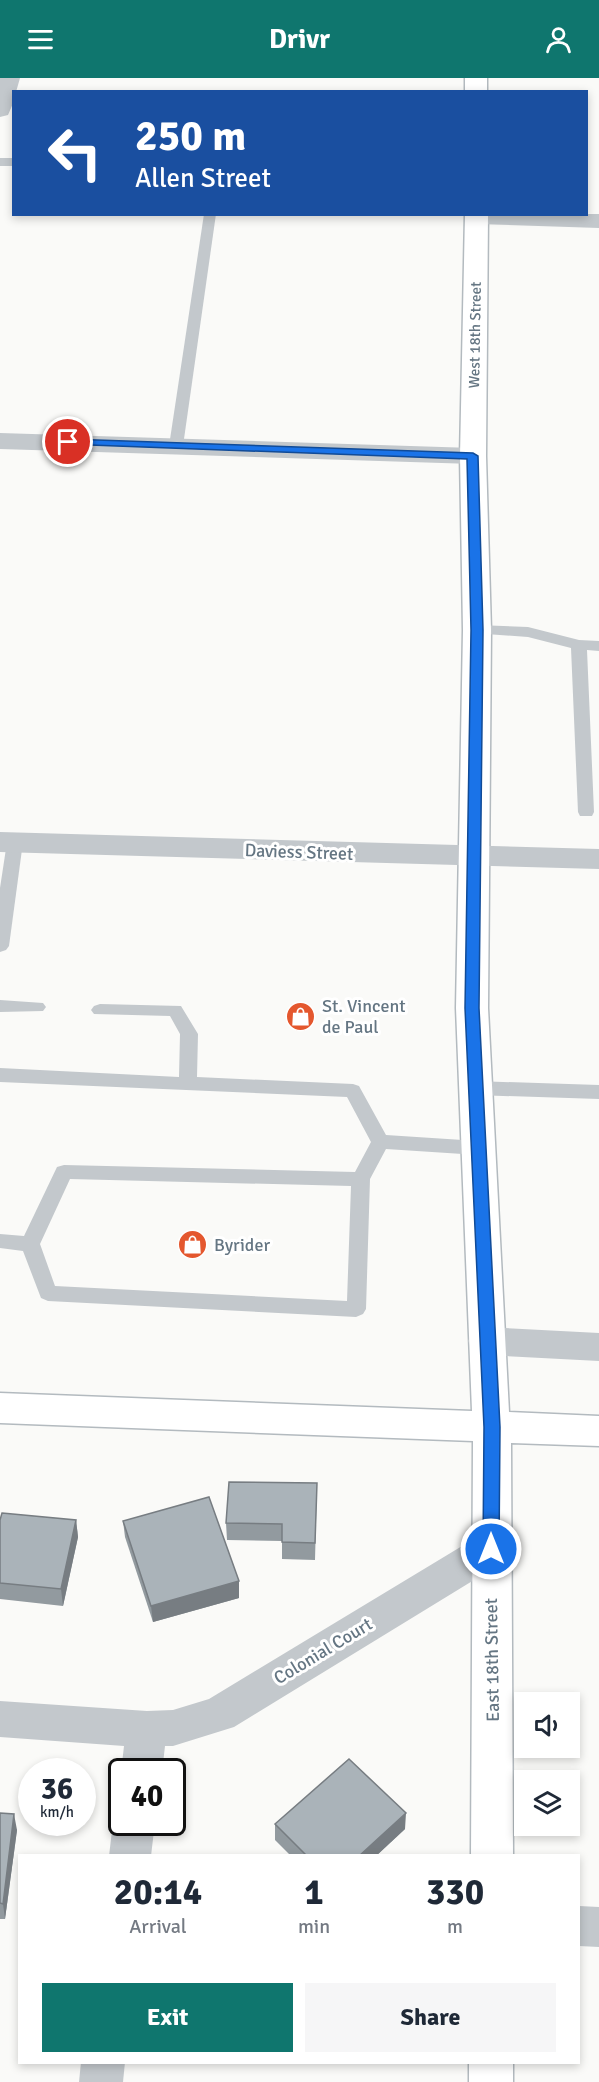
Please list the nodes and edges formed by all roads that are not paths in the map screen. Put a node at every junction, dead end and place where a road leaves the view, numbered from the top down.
1 (9, 78) edge
2 (0, 110) edge
3 (210, 216) edge
4 (477, 216) edge
5 (599, 221) edge
6 (0, 441) edge
7 (176, 446) junction
8 (473, 456) junction
9 (477, 630) junction
10 (579, 645) junction
11 (599, 646) edge
12 (586, 812) dead end
13 (7, 842) edge
14 (472, 857) junction
15 (599, 859) edge
16 (1, 937) edge
17 (0, 1006) edge
18 (36, 1007) dead end
19 (100, 1010) dead end
20 (0, 1075) edge
21 (188, 1083) junction
22 (475, 1088) junction
23 (599, 1092) edge
24 (380, 1142) junction
25 (478, 1148) junction
26 (360, 1179) junction
27 (0, 1241) edge
28 (30, 1244) junction
29 (486, 1341) junction
30 (599, 1347) edge
31 (0, 1408) edge
32 (492, 1427) junction
33 (599, 1431) edge
34 (491, 1549) junction
35 (0, 1719) edge
36 (147, 1729) junction
37 (143, 1758) edge
38 (133, 1836) edge
39 (130, 1854) edge
40 (492, 1854) edge
41 (580, 1926) edge
42 (599, 1927) edge
43 (103, 2064) edge
44 (491, 2064) edge
45 (101, 2082) edge
46 (491, 2082) edge

1 - 2 street
3 - 7 lane
4 - 5 street
4 - 8 street, West 18th Street
6 - 7 street
7 - 8 street
8 - 9 street, East 18th Street
9 - 10 lane
9 - 14 street, East 18th Street
10 - 11 lane
10 - 12 lane
13 - 14 street, Daviess Street
13 - 16 lane
14 - 15 street, Daviess Street
14 - 22 street, East 18th Street
17 - 18 lane
19 - 21 lane
20 - 21 lane
21 - 24 lane
22 - 23 lane
22 - 25 street, East 18th Street
24 - 25 lane
24 - 26 lane
25 - 29 street, East 18th Street
26 - 28 lane
26 - 28 lane
27 - 28 lane
29 - 30 street
29 - 32 street, East 18th Street
31 - 32 street
32 - 33 street
32 - 34 street, East 18th Street
34 - 36 street, Colonial Court
34 - 40 street, East 18th Street
35 - 36 street, Colonial Court
36 - 37 street
38 - 39 street
41 - 42 street
43 - 45 street
44 - 46 street

